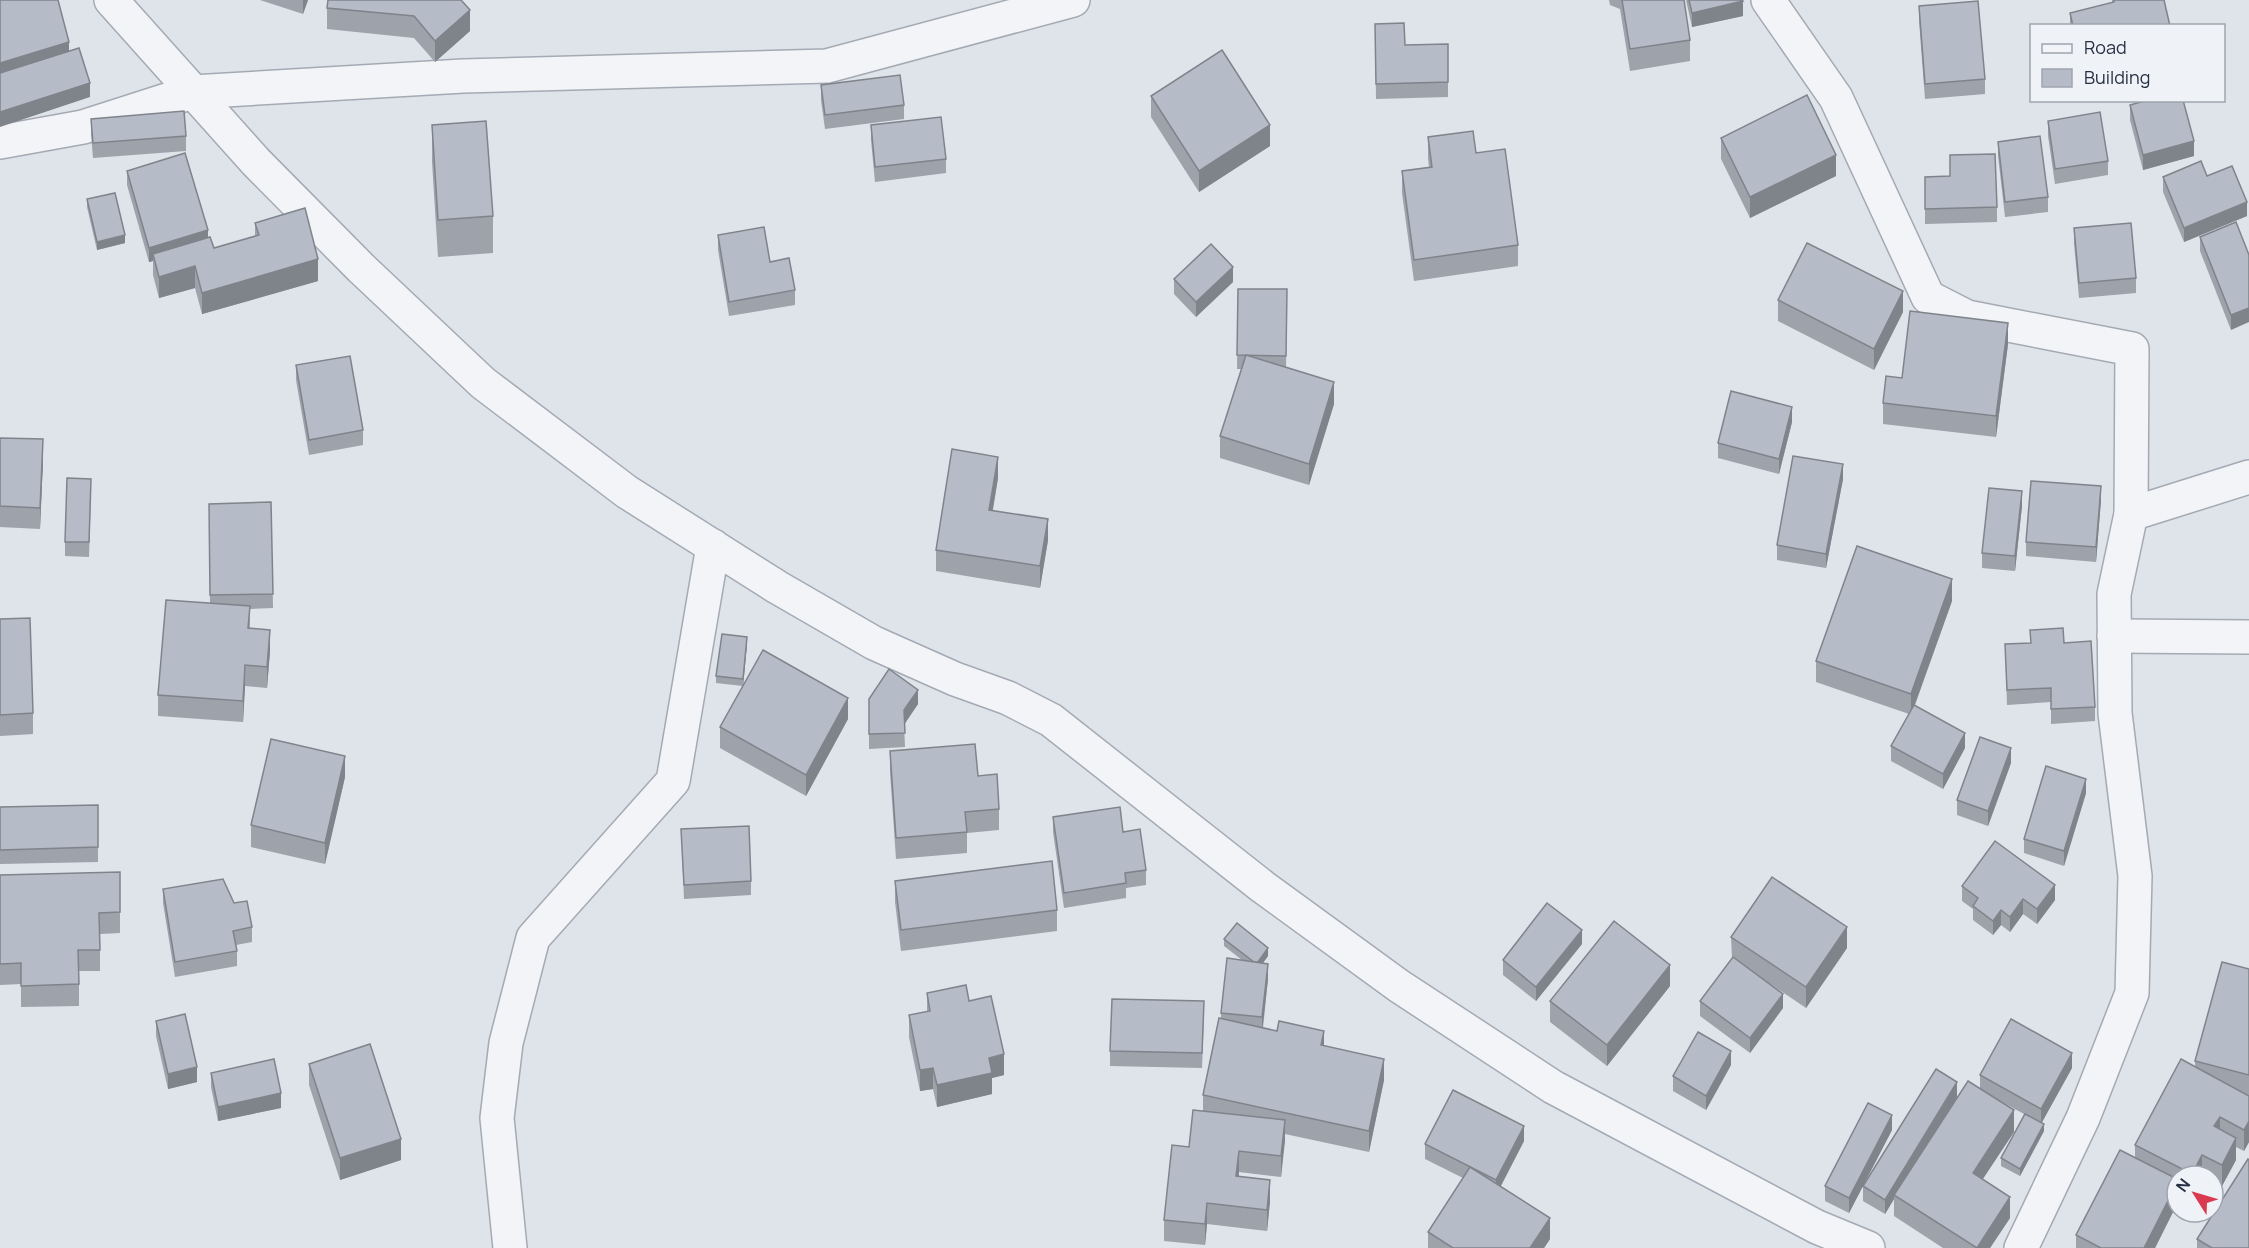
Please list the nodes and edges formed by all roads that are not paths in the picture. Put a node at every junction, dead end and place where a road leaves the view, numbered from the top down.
1 (111, 0) edge
2 (1073, 0) edge
3 (1768, 0) edge
4 (192, 92) junction
5 (0, 142) edge
6 (2249, 477) edge
7 (2130, 514) junction
8 (713, 546) junction
9 (2114, 636) junction
10 (2249, 637) edge
11 (1810, 1238) edge
12 (510, 1248) edge
13 (1868, 1248) edge
14 (2021, 1248) edge

1 - 4 street
2 - 4 street
3 - 7 street
4 - 5 street
4 - 8 street
6 - 7 street
7 - 9 street
8 - 11 street
8 - 12 street
9 - 10 street
9 - 14 street
11 - 13 street

